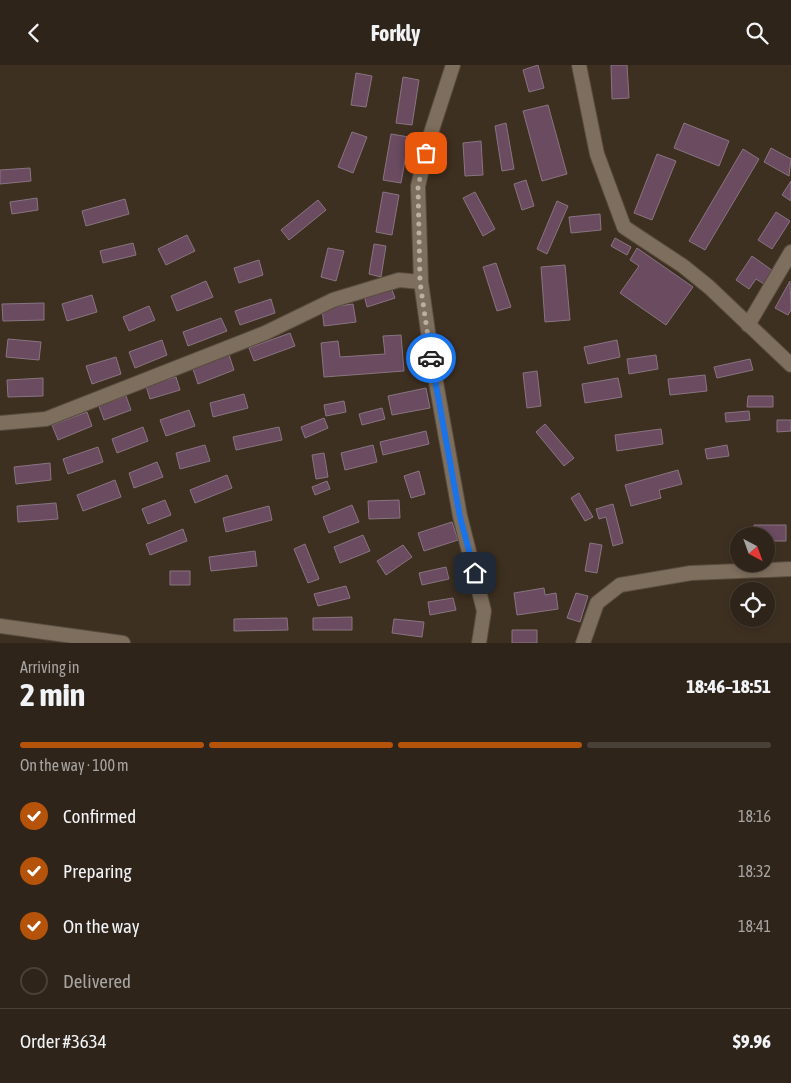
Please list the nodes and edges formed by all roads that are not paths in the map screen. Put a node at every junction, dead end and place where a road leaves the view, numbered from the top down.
1 (453, 65) edge
2 (579, 65) edge
3 (791, 252) edge
4 (420, 282) junction
5 (748, 325) junction
6 (791, 365) edge
7 (0, 423) edge
8 (791, 569) edge
9 (0, 626) edge
10 (124, 643) edge
11 (480, 643) edge
12 (583, 643) edge

1 - 4 street
2 - 5 street
3 - 5 street
4 - 7 street
4 - 11 street
5 - 6 street
8 - 12 street
9 - 10 street

